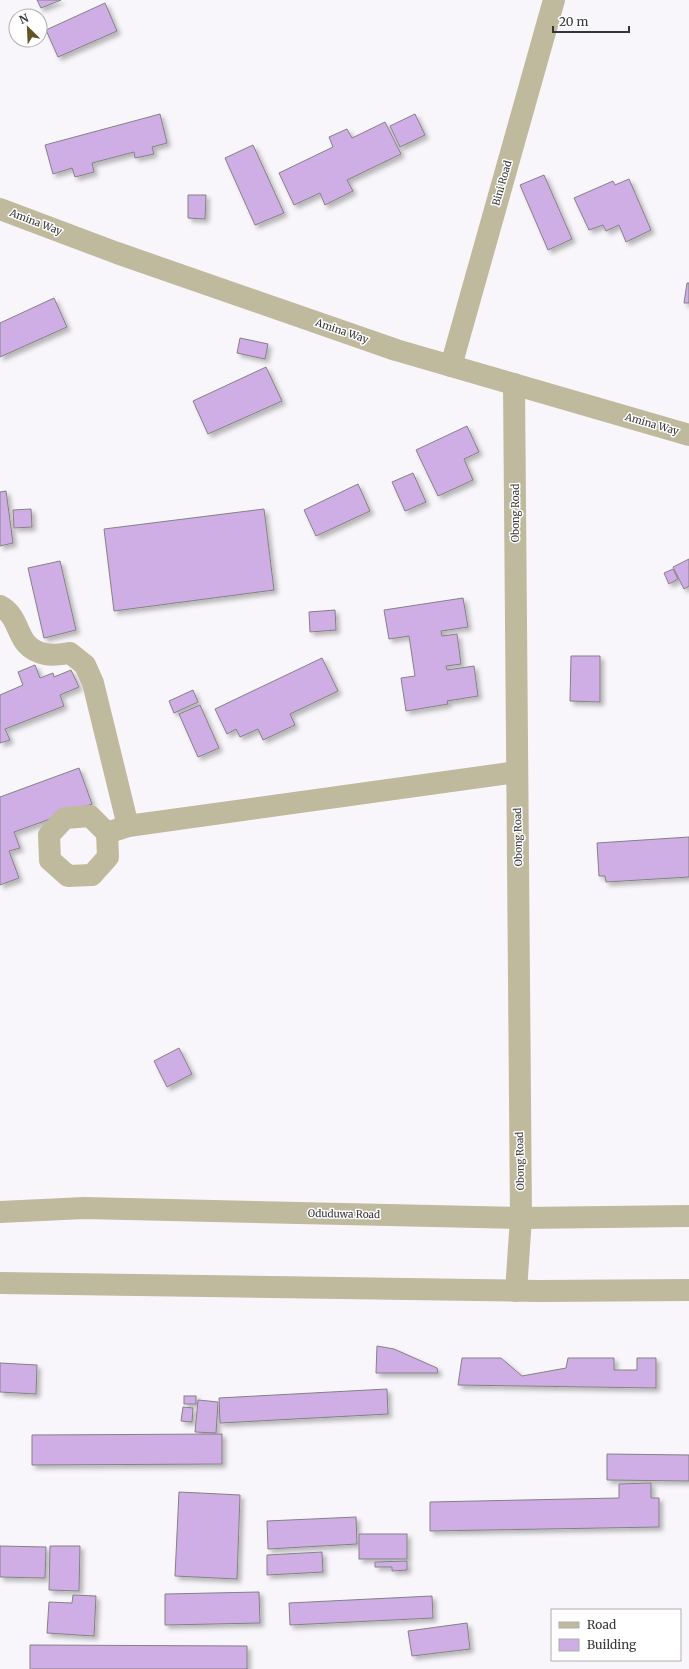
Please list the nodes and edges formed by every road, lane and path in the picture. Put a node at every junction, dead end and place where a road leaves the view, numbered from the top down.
1 (554, 0) edge
2 (0, 209) edge
3 (451, 366) junction
4 (514, 384) junction
5 (689, 435) edge
6 (0, 606) edge
7 (517, 772) junction
8 (128, 826) junction
9 (107, 833) dead end
10 (0, 1212) edge
11 (689, 1216) edge
12 (521, 1218) junction
13 (0, 1283) edge
14 (689, 1290) edge
15 (516, 1291) junction

1 - 3 street, Bini Road
2 - 3 street, Amina Way
3 - 4 street, Amina Way
4 - 5 street, Amina Way
4 - 7 street, Obong Road
6 - 8 street
7 - 8 street
7 - 12 street, Obong Road
8 - 9 street
10 - 12 street, Oduduwa Road
11 - 12 street, Oduduwa Road
12 - 15 street, Obong Road
13 - 15 street
14 - 15 street

